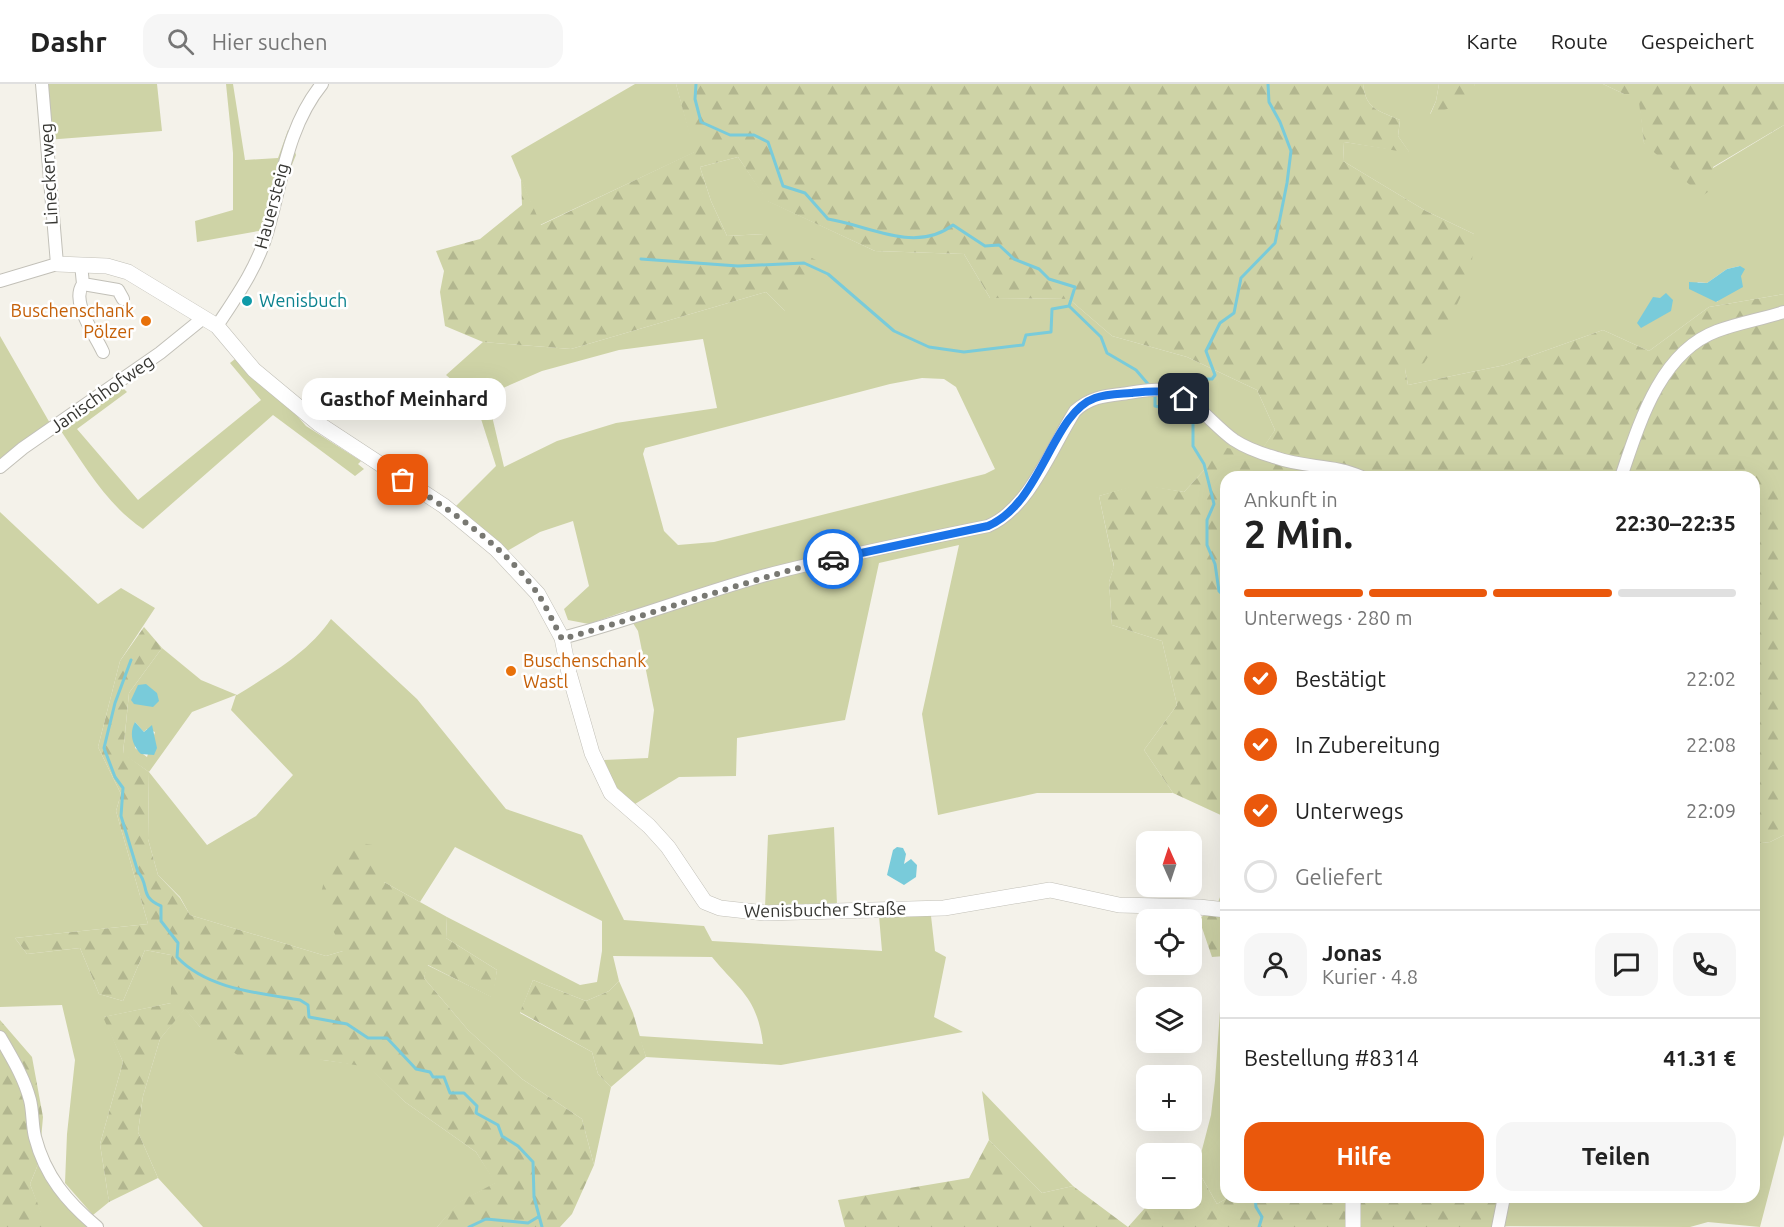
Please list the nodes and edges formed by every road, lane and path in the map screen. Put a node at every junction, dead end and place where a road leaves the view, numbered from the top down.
1 (42, 84) edge
2 (322, 84) edge
3 (57, 264) junction
4 (81, 264) junction
5 (0, 281) edge
6 (83, 284) junction
7 (123, 299) dead end
8 (1784, 312) edge
9 (202, 319) junction
10 (217, 326) junction
11 (103, 352) dead end
12 (0, 467) edge
13 (1345, 471) edge
14 (1623, 471) edge
15 (562, 639) junction
16 (1220, 909) edge
17 (0, 1037) edge
18 (1353, 1203) edge
19 (1503, 1203) edge
20 (97, 1227) edge
21 (1353, 1227) edge
22 (1498, 1227) edge

1 - 3 street, Lineckerweg
2 - 10 street, Hauersteig
3 - 4 street, Wenisbucher Straße
3 - 5 street
4 - 6 street
4 - 9 street, Wenisbucher Straße
6 - 7 street
6 - 11 street
8 - 14 street
9 - 10 street, Wenisbucher Straße
9 - 12 street, Janischhofweg
10 - 15 street, Wenisbucher Straße
13 - 15 street
15 - 16 street, Wenisbucher Straße
17 - 20 street
18 - 21 street
19 - 22 street

